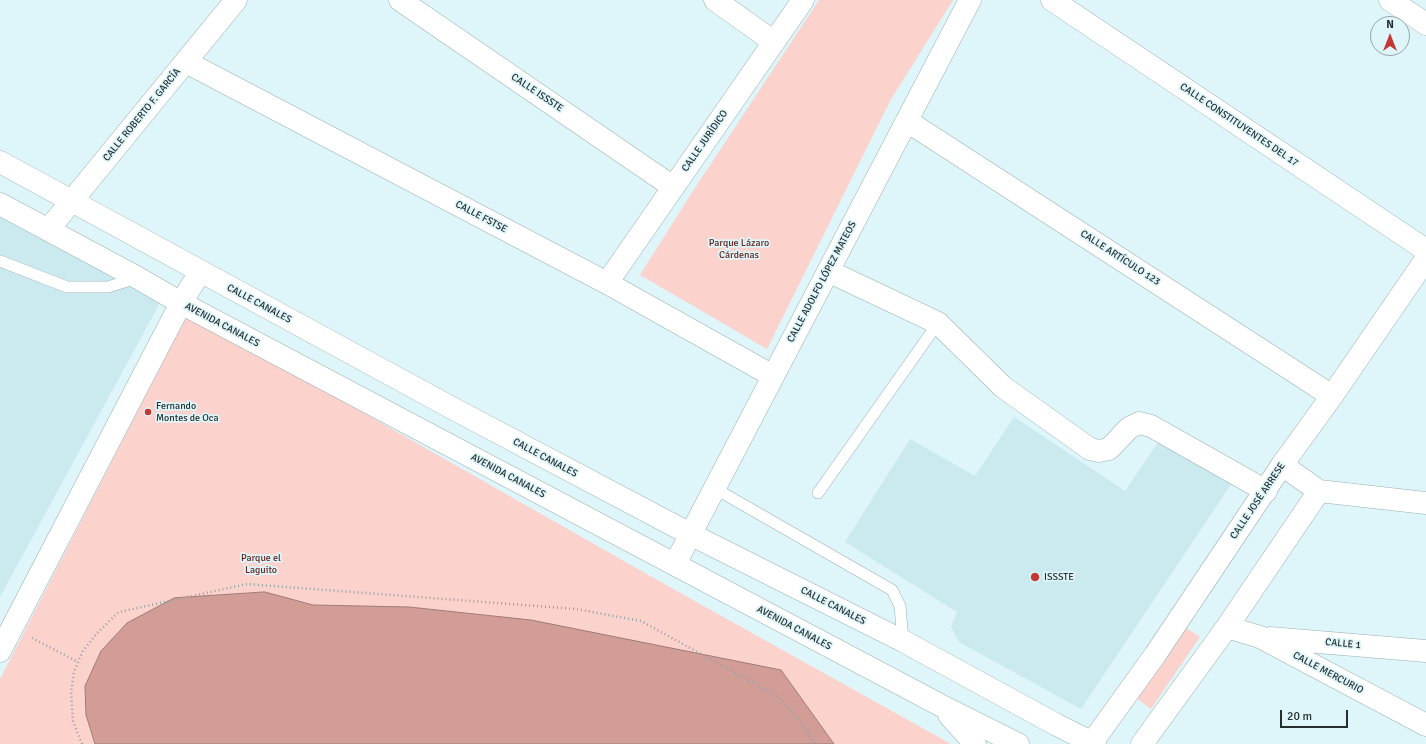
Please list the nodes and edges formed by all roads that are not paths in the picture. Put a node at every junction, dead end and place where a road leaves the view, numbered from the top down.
1 (236, 0) edge
2 (400, 0) edge
3 (715, 0) edge
4 (802, 0) edge
5 (970, 0) edge
6 (1052, 0) edge
7 (1390, 0) edge
8 (1426, 24) edge
9 (774, 42) junction
10 (186, 62) junction
11 (907, 121) junction
12 (0, 162) edge
13 (673, 186) junction
14 (72, 201) junction
15 (0, 204) edge
16 (48, 230) junction
17 (1426, 250) edge
18 (1426, 259) edge
19 (1, 265) edge
20 (828, 271) junction
21 (200, 272) junction
22 (138, 278) junction
23 (606, 283) junction
24 (181, 303) junction
25 (938, 323) junction
26 (773, 376) junction
27 (1332, 396) junction
28 (1282, 465) junction
29 (714, 488) junction
30 (1266, 490) junction
31 (1318, 491) junction
32 (818, 493) dead end
33 (1426, 503) edge
34 (690, 534) junction
35 (675, 564) junction
36 (1226, 627) junction
37 (1260, 637) junction
38 (903, 641) junction
39 (0, 651) edge
40 (1426, 652) edge
41 (942, 706) junction
42 (1426, 725) edge
43 (1092, 743) edge
44 (975, 744) edge
45 (1018, 744) edge
46 (1142, 744) edge

1 - 10 street, CALLE ROBERTO F. GARCÍA
2 - 13 street, CALLE ISSSTE
3 - 9 street
4 - 9 street, CALLE JURÍDICO
5 - 11 street, CALLE ADOLFO LÓPEZ MATEOS
6 - 17 street, CALLE CONSTITUYENTES DEL 17
7 - 8 street
9 - 13 street, CALLE JURÍDICO
10 - 14 street, CALLE ROBERTO F. GARCÍA
10 - 23 street, CALLE FSTSE
11 - 20 street, CALLE ADOLFO LÓPEZ MATEOS
11 - 27 street, CALLE ARTÍCULO 123
12 - 14 street, CALLE CANALES
13 - 23 street, CALLE JURÍDICO
14 - 16 street, CALLE ROBERTO F. GARCÍA
14 - 21 street, CALLE CANALES
15 - 16 street, AVENIDA CANALES
16 - 22 street, AVENIDA CANALES
18 - 27 street, CALLE JOSÉ ARRESE
19 - 22 lane
20 - 25 street
20 - 26 street, CALLE ADOLFO LÓPEZ MATEOS
21 - 24 street
21 - 34 street, CALLE CANALES
22 - 24 street, AVENIDA CANALES
23 - 26 street, CALLE FSTSE
24 - 35 street, AVENIDA CANALES
24 - 39 street
25 - 30 street
25 - 32 lane
26 - 29 street, CALLE ADOLFO LÓPEZ MATEOS
27 - 28 street, CALLE JOSÉ ARRESE
28 - 30 street, CALLE JOSÉ ARRESE
28 - 31 street
29 - 34 street, CALLE ADOLFO LÓPEZ MATEOS
29 - 38 lane
30 - 43 street, CALLE JOSÉ ARRESE
31 - 33 street
31 - 36 street
34 - 35 street, CALLE ADOLFO LÓPEZ MATEOS
34 - 38 street, CALLE CANALES
35 - 41 street, AVENIDA CANALES
36 - 37 street, CALLE MERCURIO
36 - 46 street
37 - 40 street, CALLE 1
37 - 42 street, CALLE MERCURIO
38 - 43 street, CALLE CANALES
41 - 44 street
41 - 45 street, AVENIDA CANALES

